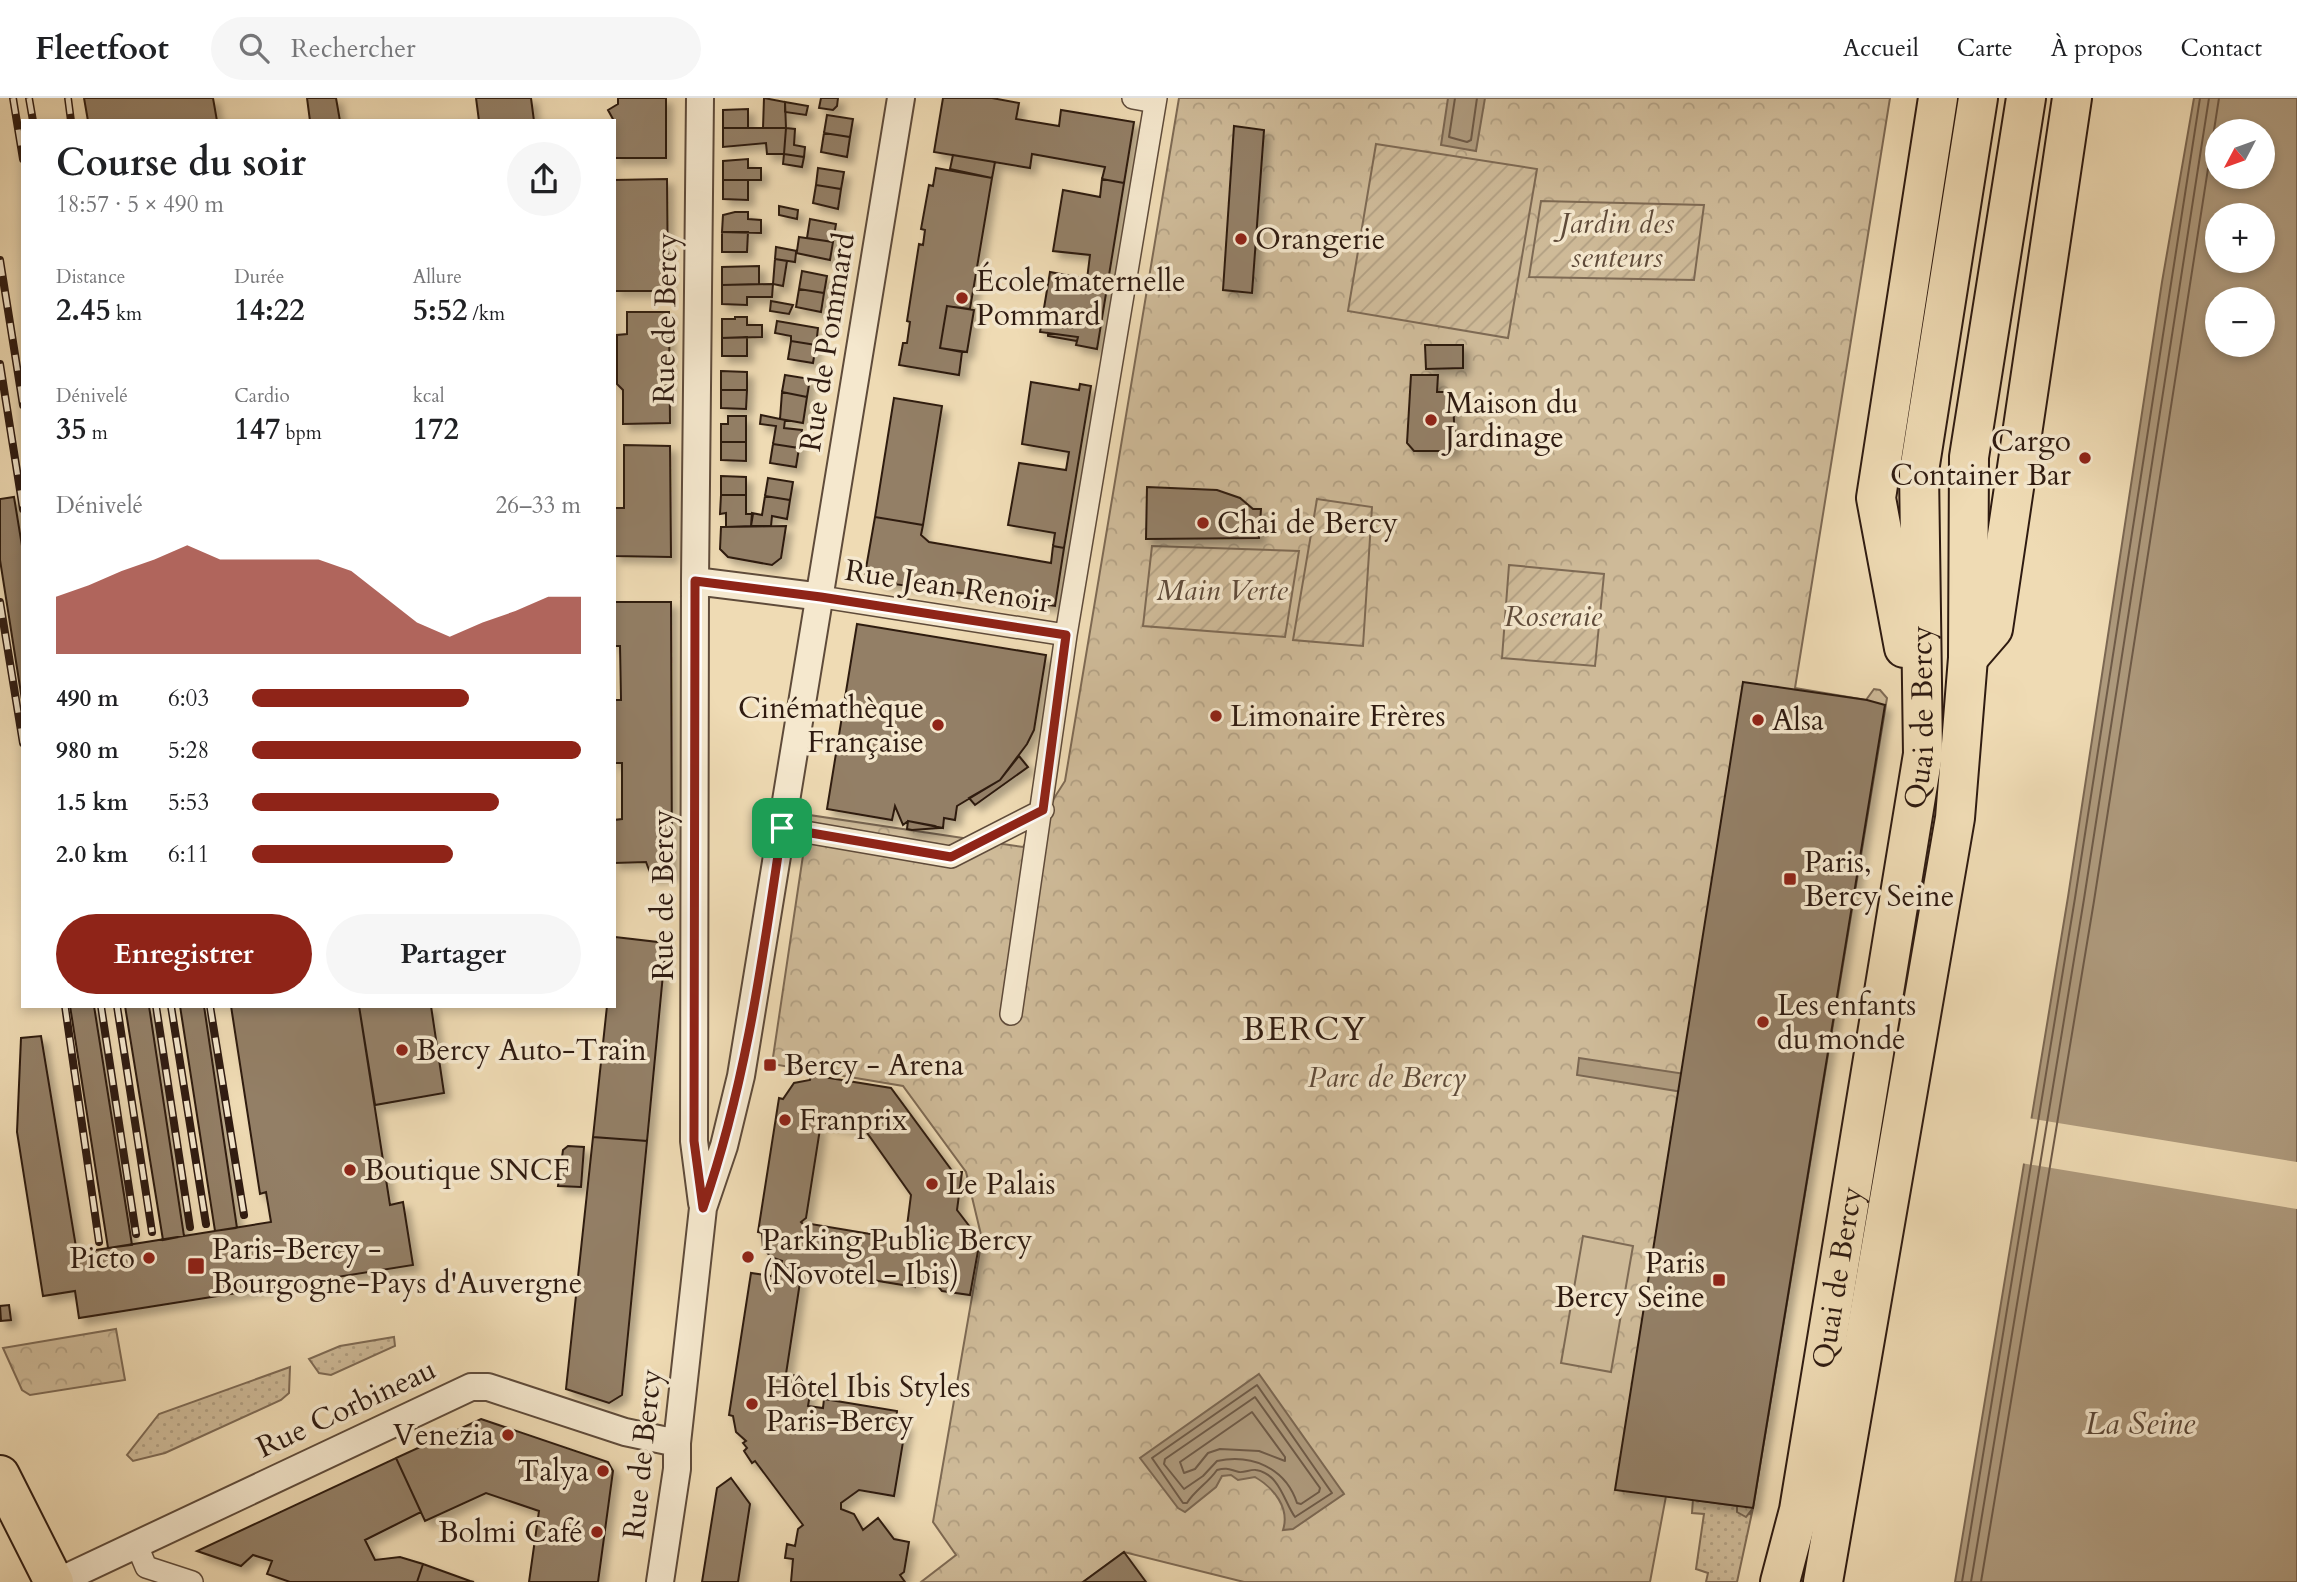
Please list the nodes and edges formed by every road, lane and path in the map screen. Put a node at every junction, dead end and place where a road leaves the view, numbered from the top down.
1 (700, 98) edge
2 (901, 98) edge
3 (1133, 98) edge
4 (1938, 98) edge
5 (1978, 98) edge
6 (2026, 98) edge
7 (2072, 98) edge
8 (1156, 100) edge
9 (695, 581) junction
10 (821, 597) junction
11 (1066, 635) junction
12 (1968, 658) junction
13 (1923, 754) junction
14 (1043, 810) junction
15 (782, 828) junction
16 (1012, 1014) dead end
17 (703, 1208) junction
18 (677, 1443) junction
19 (0, 1475) edge
20 (136, 1543) junction
21 (1780, 1576) edge
22 (55, 1582) edge
23 (192, 1582) edge
24 (660, 1582) edge
25 (1823, 1582) edge

1 - 9 street, Rue de Bercy
2 - 10 street, Rue de Pommard
3 - 8 street
4 - 13 main road
5 - 13 main road, Quai de Bercy
6 - 12 main road, Quai de Bercy
7 - 12 main road
8 - 11 street
9 - 10 street
9 - 17 street, Rue de Bercy
10 - 11 street, Rue Jean Renoir
10 - 15 street, Rue de Bercy
11 - 14 street
12 - 25 main road, Quai de Bercy
13 - 21 main road, Quai de Bercy
14 - 15 street
14 - 16 street
15 - 17 street, Rue de Bercy
17 - 18 street, Rue de Bercy
18 - 20 street, Rue Corbineau
18 - 24 street, Rue de Bercy
19 - 22 main road
20 - 22 street, Rue Corbineau
20 - 23 street

